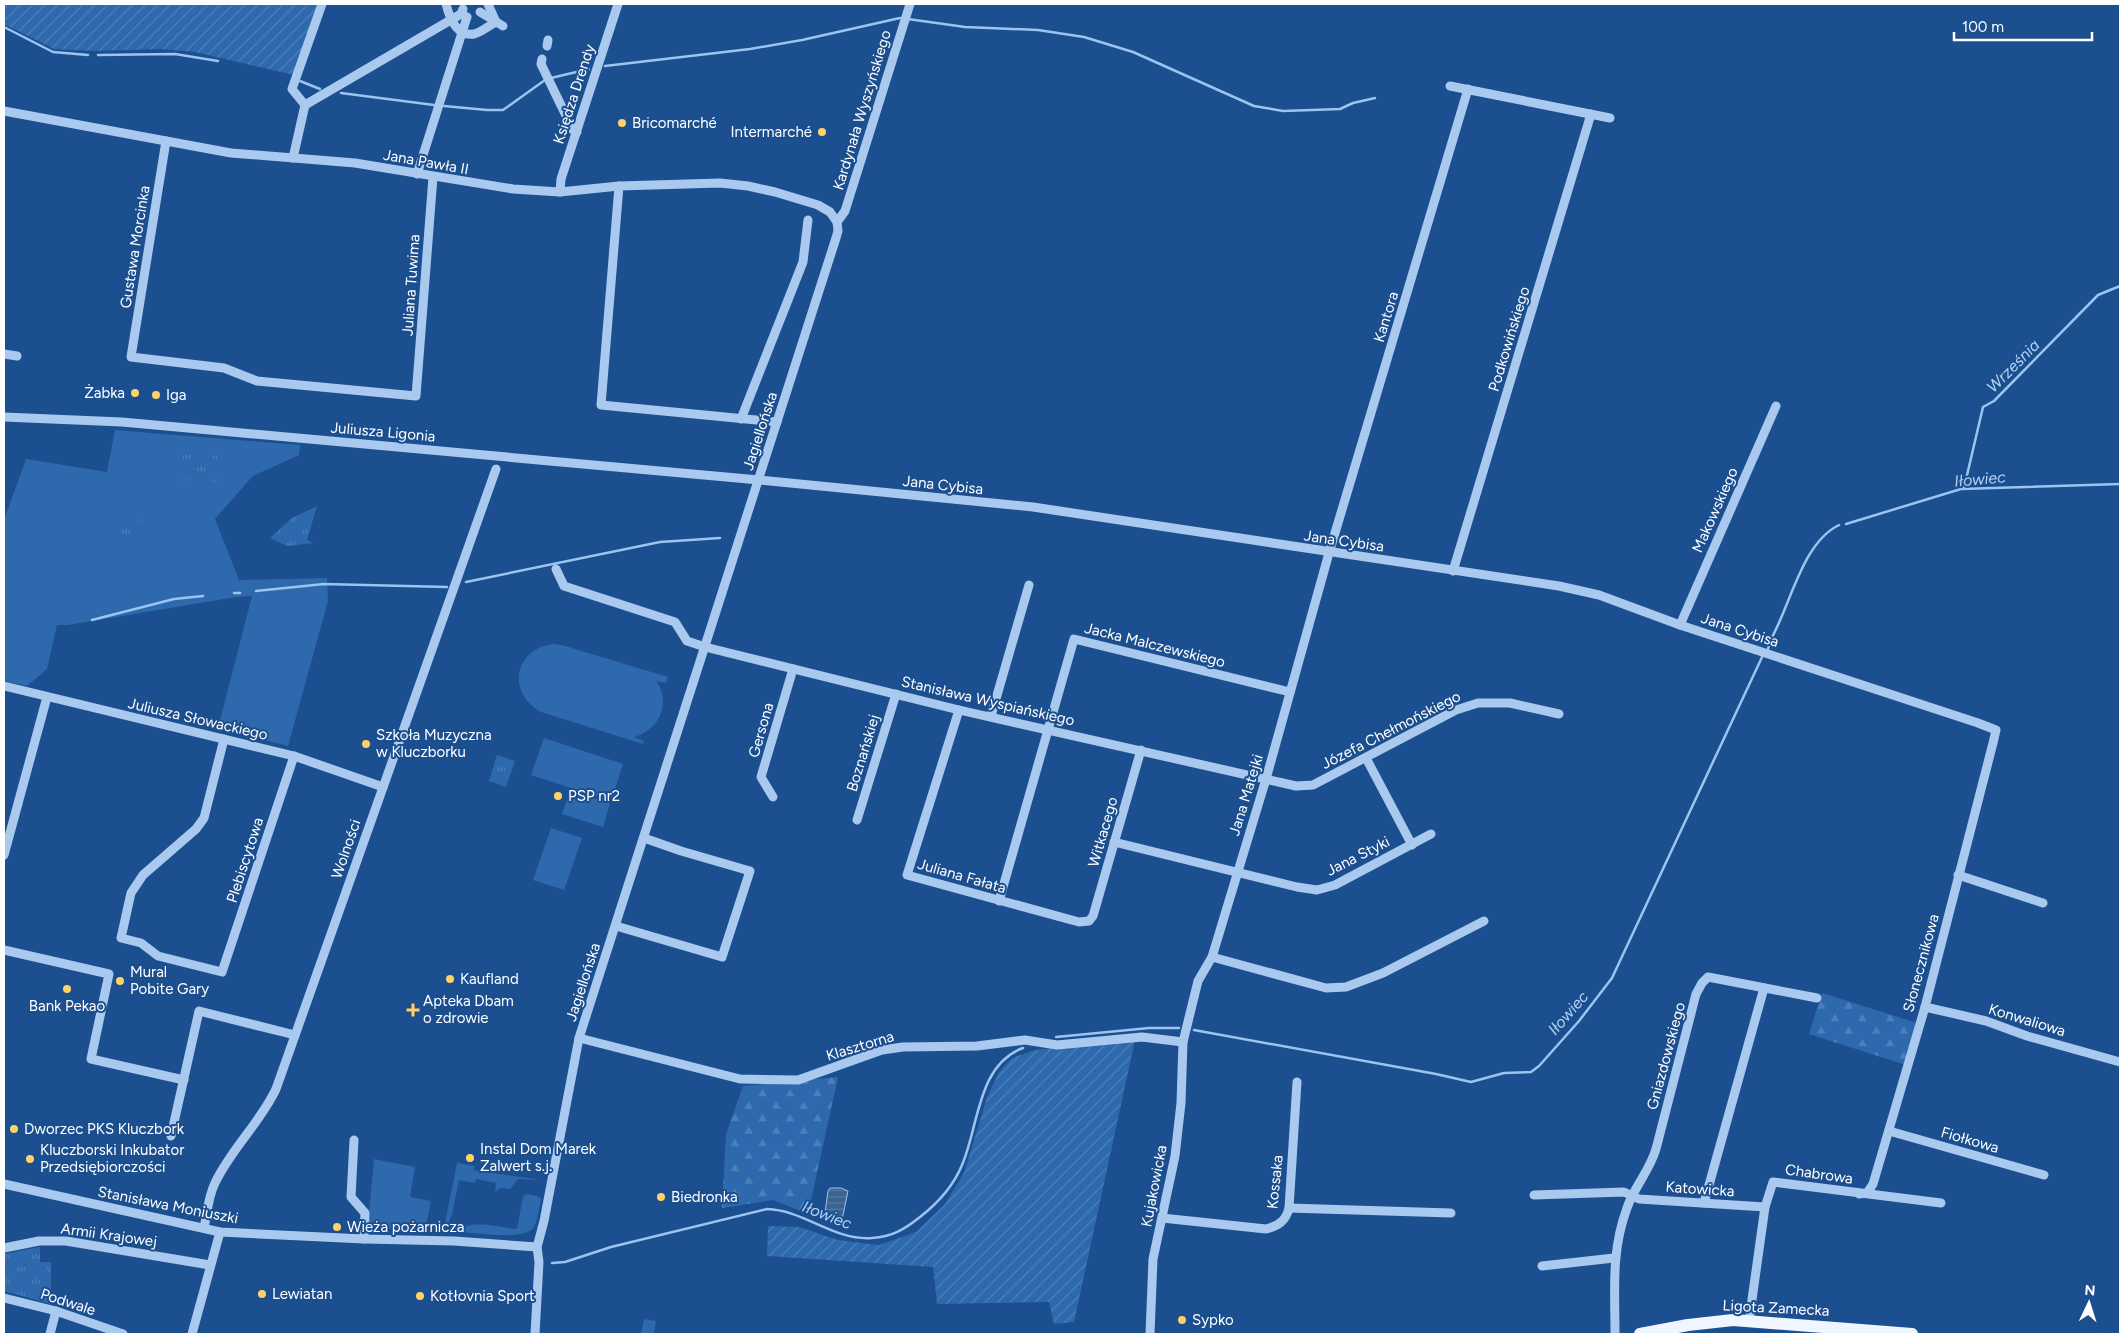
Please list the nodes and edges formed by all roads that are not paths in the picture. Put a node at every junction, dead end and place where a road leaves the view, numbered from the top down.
1 (322, 4) edge
2 (446, 4) edge
3 (488, 4) edge
4 (618, 4) edge
5 (910, 4) edge
6 (480, 12) dead end
7 (450, 20) junction
8 (499, 24) junction
9 (462, 32) junction
10 (542, 59) dead end
11 (1450, 86) dead end
12 (1468, 89) junction
13 (305, 105) junction
14 (4, 111) edge
15 (1591, 114) junction
16 (1610, 118) dead end
17 (577, 132) junction
18 (166, 141) junction
19 (293, 158) junction
20 (417, 174) junction
21 (433, 177) junction
22 (620, 186) junction
23 (560, 192) junction
24 (808, 220) dead end
25 (837, 222) junction
26 (4, 354) edge
27 (17, 356) dead end
28 (416, 396) joint
29 (1776, 406) dead end
30 (4, 417) edge
31 (741, 418) junction
32 (777, 422) junction
33 (496, 468) dead end
34 (759, 480) junction
35 (1329, 553) junction
36 (556, 569) dead end
37 (1452, 571) junction
38 (1029, 585) dead end
39 (1680, 625) junction
40 (705, 647) junction
41 (793, 669) junction
42 (4, 686) edge
43 (1290, 692) junction
44 (896, 694) junction
45 (47, 697) junction
46 (959, 710) junction
47 (1559, 714) dead end
48 (991, 716) junction
49 (1048, 729) junction
50 (1996, 730) joint
51 (224, 739) junction
52 (1141, 750) junction
53 (294, 756) junction
54 (1366, 758) junction
55 (1266, 779) junction
56 (383, 788) junction
57 (773, 797) dead end
58 (857, 820) dead end
59 (1431, 834) dead end
60 (644, 838) junction
61 (1114, 842) junction
62 (1412, 844) junction
63 (4, 855) edge
64 (1237, 871) junction
65 (1958, 875) junction
66 (999, 901) junction
67 (2044, 903) dead end
68 (1484, 920) dead end
69 (1089, 921) joint
70 (616, 926) junction
71 (4, 950) edge
72 (1212, 957) junction
73 (1764, 988) junction
74 (1817, 998) dead end
75 (1925, 1007) junction
76 (295, 1035) junction
77 (579, 1038) junction
78 (1183, 1042) junction
79 (2120, 1062) edge
80 (184, 1080) junction
81 (1297, 1082) dead end
82 (1889, 1131) junction
83 (171, 1136) dead end
84 (354, 1140) dead end
85 (2044, 1175) dead end
86 (4, 1184) edge
87 (1859, 1194) junction
88 (1534, 1195) dead end
89 (1633, 1196) junction
90 (1704, 1203) junction
91 (1941, 1203) dead end
92 (1765, 1207) junction
93 (1289, 1208) junction
94 (1451, 1213) dead end
95 (1162, 1218) junction
96 (204, 1228) junction
97 (220, 1232) junction
98 (364, 1239) junction
99 (538, 1246) junction
100 (4, 1248) edge
101 (1614, 1258) junction
102 (210, 1265) junction
103 (1542, 1266) dead end
104 (4, 1298) edge
105 (56, 1311) junction
106 (1749, 1321) junction
107 (50, 1334) edge
108 (123, 1334) edge
109 (192, 1334) edge
110 (535, 1334) edge
111 (1150, 1334) edge
112 (1615, 1334) edge
113 (1640, 1334) edge
114 (1912, 1334) edge

1 - 13 street
2 - 7 street
3 - 8 street
4 - 17 street, Księdza Drendy
5 - 25 street, Kardynała Wyszyńskiego
6 - 8 street
7 - 9 street
7 - 9 street
7 - 13 street
8 - 9 street
9 - 20 street
10 - 17 street
11 - 12 street
12 - 15 street
12 - 35 street, Kantora
13 - 19 street
14 - 18 street, Jana Pawła II
15 - 16 street
15 - 37 street, Podkowińskiego
17 - 23 street, Księdza Drendy
18 - 19 street, Jana Pawła II
18 - 28 street, Gustawa Morcinka
19 - 20 street, Jana Pawła II
20 - 21 street, Jana Pawła II
21 - 23 street, Jana Pawła II
21 - 28 street, Juliana Tuwima
22 - 23 street, Jana Pawła II
22 - 25 street, Jana Pawła II
22 - 31 street
24 - 31 street
25 - 32 street, Jagiellońska
26 - 27 street
29 - 39 street, Makowskiego
30 - 34 street, Juliusza Ligonia
31 - 32 street
32 - 34 street, Jagiellońska
33 - 56 street, Wolności
34 - 35 street, Jana Cybisa
34 - 40 street, Jagiellońska
35 - 37 street, Jana Cybisa
35 - 43 street, Jana Matejki
36 - 40 street
37 - 39 street, Jana Cybisa
38 - 48 street
39 - 50 street, Jana Cybisa
40 - 41 street, Stanisława Wyspiańskiego
40 - 60 street, Jagiellońska
41 - 44 street, Stanisława Wyspiańskiego
41 - 57 street, Gersona
42 - 45 street, Juliusza Słowackiego
43 - 49 street, Jacka Malczewskiego
43 - 55 street, Jana Matejki
44 - 46 street, Stanisława Wyspiańskiego
44 - 58 street, Boznańskiej
45 - 51 street, Juliusza Słowackiego
45 - 63 street
46 - 48 street, Stanisława Wyspiańskiego
46 - 66 street, Juliana Fałata
47 - 54 street, Józefa Chełmońskiego
48 - 49 street, Stanisława Wyspiańskiego
49 - 52 street, Stanisława Wyspiańskiego
49 - 66 street
50 - 65 street, Słonecznikowa
51 - 53 street, Juliusza Słowackiego
51 - 53 street, Plebiscytowa
52 - 55 street, Stanisława Wyspiańskiego
52 - 61 street, Witkacego
53 - 56 street, Juliusza Słowackiego
54 - 55 street, Józefa Chełmońskiego
54 - 62 street
55 - 64 street, Jana Matejki
56 - 76 street, Wolności
59 - 62 street, Jana Styki
60 - 70 street, Jagiellońska
60 - 70 street
61 - 64 street, Jana Styki
61 - 69 street, Witkacego
62 - 64 street, Jana Styki
64 - 72 street, Jana Matejki
65 - 67 street
65 - 75 street, Słonecznikowa
66 - 69 street, Juliana Fałata
68 - 72 street
70 - 77 street, Jagiellońska
71 - 80 street
72 - 78 street, Jana Matejki
73 - 74 street, Gniazdowskiego
73 - 89 street, Gniazdowskiego
73 - 90 street
75 - 79 street, Konwaliowa
75 - 82 street, Słonecznikowa
76 - 80 street
76 - 96 street, Wolności
77 - 78 street, Klasztorna
77 - 99 street, Jagiellońska
78 - 95 street, Kujakowicka
80 - 83 street
81 - 93 street, Kossaka
82 - 85 street, Fiołkowa
82 - 87 street, Słonecznikowa
84 - 98 street
86 - 96 street, Stanisława Moniuszki
87 - 91 street, Chabrowa
87 - 92 street, Chabrowa
88 - 89 street, Katowicka
89 - 90 street, Katowicka
89 - 101 street
90 - 92 street, Katowicka
92 - 106 street, Chabrowa
93 - 94 street
93 - 95 street, Kossaka
95 - 111 street, Kujakowicka
96 - 97 street, Stanisława Moniuszki
97 - 98 street, Stanisława Moniuszki
97 - 102 street
98 - 99 street, Stanisława Moniuszki
99 - 110 street, Jagiellońska
100 - 102 street, Armii Krajowej
101 - 103 street
101 - 112 street
102 - 109 street
104 - 105 street, Podwale
105 - 107 street
105 - 108 street, Podwale
106 - 113 main road, Ligota Zamecka
106 - 114 main road, Ligota Zamecka

